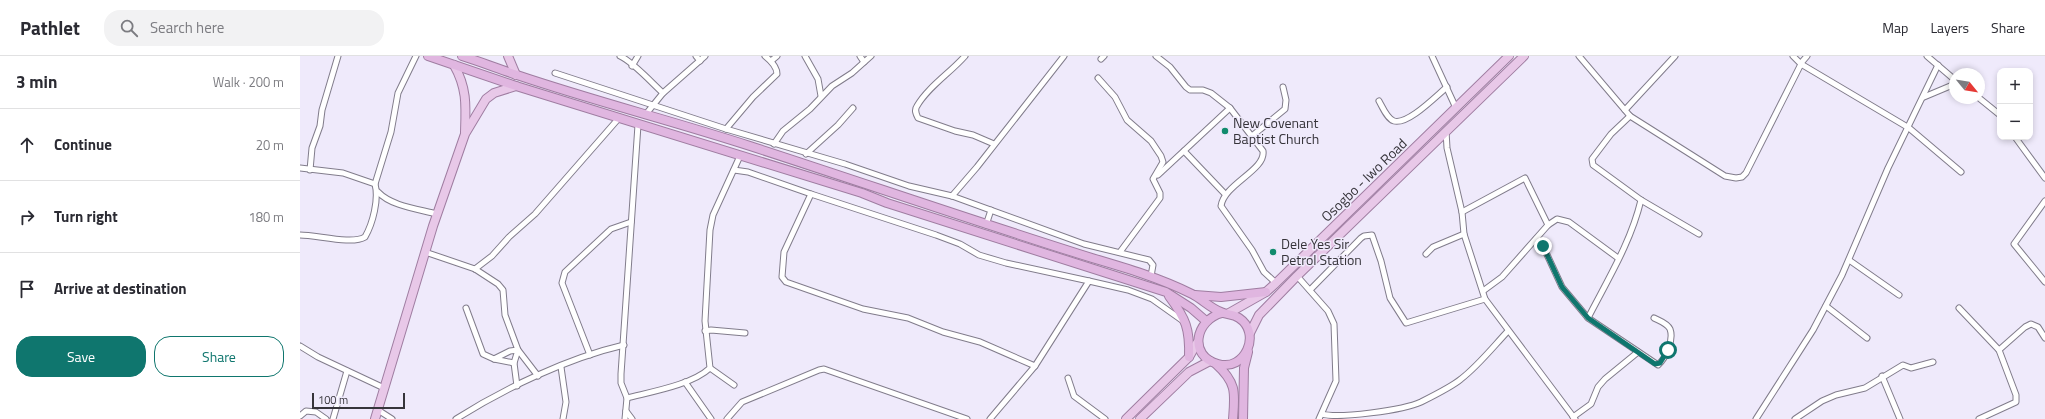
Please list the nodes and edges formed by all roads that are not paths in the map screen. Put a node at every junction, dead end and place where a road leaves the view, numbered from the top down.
1 (338, 56) edge
2 (416, 56) edge
3 (428, 56) edge
4 (462, 56) edge
5 (508, 56) edge
6 (620, 56) edge
7 (638, 56) edge
8 (696, 56) edge
9 (705, 56) edge
10 (764, 56) edge
11 (777, 56) edge
12 (805, 56) edge
13 (860, 56) edge
14 (871, 56) edge
15 (965, 56) edge
16 (1064, 56) edge
17 (1156, 56) edge
18 (1432, 56) edge
19 (1509, 56) edge
20 (1524, 56) edge
21 (1578, 56) edge
22 (1675, 56) edge
23 (1793, 56) edge
24 (1807, 56) edge
25 (1926, 56) edge
26 (771, 61) junction
27 (700, 62) junction
28 (864, 62) junction
29 (1801, 64) junction
30 (454, 65) junction
31 (1938, 65) junction
32 (632, 66) junction
33 (554, 73) dead end
34 (516, 75) junction
35 (1949, 75) edge
36 (1098, 78) dead end
37 (516, 86) junction
38 (1283, 87) dead end
39 (1949, 87) edge
40 (1447, 88) junction
41 (663, 93) junction
42 (821, 96) junction
43 (1924, 97) junction
44 (1378, 100) dead end
45 (1985, 103) edge
46 (652, 104) junction
47 (853, 108) dead end
48 (1230, 108) junction
49 (1456, 108) junction
50 (1625, 110) junction
51 (1997, 113) edge
52 (646, 114) junction
53 (1630, 116) junction
54 (619, 118) junction
55 (638, 125) junction
56 (1909, 128) junction
57 (726, 129) junction
58 (1446, 132) junction
59 (465, 134) junction
60 (1252, 136) junction
61 (2017, 140) edge
62 (774, 144) junction
63 (994, 144) junction
64 (791, 150) junction
65 (1184, 151) junction
66 (806, 154) junction
67 (740, 156) junction
68 (786, 159) junction
69 (300, 168) edge
70 (310, 170) junction
71 (734, 170) junction
72 (1961, 172) dead end
73 (2045, 178) edge
74 (1153, 179) junction
75 (375, 184) junction
76 (378, 192) junction
77 (890, 192) junction
78 (811, 194) junction
79 (1225, 194) junction
80 (952, 196) junction
81 (383, 198) junction
82 (1641, 200) junction
83 (2045, 201) edge
84 (376, 202) junction
85 (887, 203) junction
86 (991, 210) junction
87 (1462, 212) junction
88 (437, 214) junction
89 (631, 222) junction
90 (986, 225) junction
91 (1548, 225) junction
92 (1464, 234) junction
93 (1699, 234) dead end
94 (300, 235) edge
95 (1536, 239) junction
96 (425, 252) junction
97 (1120, 252) junction
98 (1426, 254) dead end
99 (1618, 258) junction
100 (1849, 260) junction
101 (475, 269) junction
102 (1151, 276) junction
103 (1297, 276) junction
104 (1089, 281) junction
105 (2045, 282) edge
106 (1276, 283) junction
107 (1310, 290) junction
108 (1483, 291) junction
109 (1166, 292) junction
110 (1266, 292) junction
111 (1900, 294) dead end
112 (1194, 295) junction
113 (1485, 299) junction
114 (1826, 306) junction
115 (466, 308) dead end
116 (1958, 308) dead end
117 (1226, 313) junction
118 (1588, 318) junction
119 (1654, 318) dead end
120 (1206, 321) junction
121 (1187, 324) junction
122 (705, 331) junction
123 (1508, 331) junction
124 (745, 333) dead end
125 (1250, 333) junction
126 (1867, 338) dead end
127 (2045, 338) edge
128 (1198, 342) junction
129 (624, 345) junction
130 (300, 346) edge
131 (1249, 347) junction
132 (518, 350) junction
133 (1999, 350) junction
134 (1638, 352) junction
135 (590, 355) junction
136 (1188, 357) junction
137 (494, 359) junction
138 (1213, 362) junction
139 (1933, 362) dead end
140 (514, 363) junction
141 (1035, 366) junction
142 (561, 367) junction
143 (710, 368) junction
144 (348, 371) junction
145 (538, 376) junction
146 (1882, 376) junction
147 (1068, 378) dead end
148 (685, 382) junction
149 (734, 385) dead end
150 (517, 386) junction
151 (384, 388) junction
152 (627, 398) junction
153 (378, 410) junction
154 (626, 411) junction
155 (300, 416) edge
156 (1321, 416) edge
157 (964, 418) edge
158 (1574, 418) edge
159 (326, 419) edge
160 (333, 419) edge
161 (375, 419) edge
162 (392, 419) edge
163 (456, 419) edge
164 (563, 419) edge
165 (625, 419) edge
166 (632, 419) edge
167 (711, 419) edge
168 (727, 419) edge
169 (990, 419) edge
170 (1105, 419) edge
171 (1126, 419) edge
172 (1140, 419) edge
173 (1233, 419) edge
174 (1243, 419) edge
175 (1756, 419) edge
176 (1795, 419) edge
177 (1900, 419) edge
178 (1979, 419) edge

1 - 70 street
2 - 75 street
3 - 30 highway
4 - 34 highway
5 - 34 main road
6 - 32 street
7 - 32 street
8 - 27 street
9 - 27 street
10 - 26 street
11 - 26 street
12 - 42 street
13 - 28 street
14 - 28 street
15 - 63 street
16 - 63 street
17 - 48 street
18 - 40 street
19 - 49 main road, Osogbo - Iwo Road
20 - 58 main road, Osogbo - Iwo Road
21 - 50 street
22 - 50 street
23 - 29 street
24 - 29 street
25 - 31 street
26 - 57 street
27 - 41 street
28 - 42 street
29 - 53 street
29 - 56 street
30 - 37 highway
30 - 59 main road
31 - 35 street
31 - 43 street
32 - 41 street
33 - 46 street
34 - 52 highway
36 - 74 street
37 - 54 highway
37 - 59 main road
38 - 60 street
39 - 43 street
40 - 44 street
40 - 49 street
41 - 46 street
42 - 62 street
43 - 56 street
45 - 51 street
46 - 52 street
46 - 57 street
47 - 66 street
48 - 60 street
48 - 65 street
49 - 106 main road, Osogbo - Iwo Road
50 - 53 street
52 - 68 highway
53 - 82 street
54 - 55 highway
54 - 101 street
55 - 67 highway
55 - 89 street
56 - 72 street
56 - 100 street
57 - 62 street
58 - 87 street
58 - 103 main road, Osogbo - Iwo Road
59 - 88 main road
60 - 79 street
61 - 73 street
62 - 64 street
63 - 80 street
64 - 66 street
64 - 68 street
65 - 74 street
65 - 79 street
66 - 80 street
67 - 71 street
67 - 85 highway
68 - 77 highway
69 - 70 street
70 - 75 street
71 - 78 street
71 - 122 street
74 - 97 street
75 - 76 street
76 - 81 street
76 - 84 street
77 - 85 highway
77 - 90 highway
78 - 104 street
78 - 141 street
79 - 106 street
80 - 86 street
81 - 84 street
81 - 88 street
82 - 93 street
82 - 99 street
83 - 105 street
84 - 94 street
85 - 109 highway
86 - 90 street
86 - 97 street
87 - 91 street
87 - 92 street
88 - 96 main road
89 - 129 street
89 - 135 street
90 - 102 highway
91 - 95 street
91 - 99 street
92 - 98 street
92 - 108 street
95 - 108 street
95 - 118 street
96 - 101 street
96 - 151 main road
97 - 102 street
99 - 118 street
100 - 111 street
100 - 114 street
101 - 132 street
102 - 112 highway
103 - 107 street
103 - 125 main road, Osogbo - Iwo Road
104 - 121 street
104 - 141 street
106 - 110 main road, Osogbo - Iwo Road
107 - 113 street
107 - 156 street
108 - 113 street
109 - 120 highway
109 - 121 highway
110 - 112 highway
110 - 117 main road, Osogbo - Iwo Road
112 - 117 highway
113 - 123 street
114 - 126 street
114 - 175 street
115 - 137 street
116 - 133 street
117 - 120 highway
117 - 125 highway
118 - 134 street
119 - 134 street
120 - 128 highway
121 - 136 highway
122 - 124 street
122 - 143 street
123 - 156 street
123 - 158 street
125 - 131 highway
127 - 133 street
128 - 136 main road
128 - 138 highway
129 - 135 street
129 - 152 street
130 - 144 street
131 - 138 highway
131 - 174 highway
132 - 137 street
132 - 140 street
132 - 145 street
133 - 178 street
134 - 158 street
135 - 142 street
136 - 171 main road
137 - 140 street
138 - 172 main road
138 - 173 highway
139 - 146 street
140 - 150 street
141 - 169 street
142 - 145 street
142 - 164 street
143 - 148 street
143 - 149 street
144 - 151 street
144 - 160 street
145 - 150 street
146 - 176 street
146 - 177 street
147 - 170 street
148 - 152 street
148 - 167 street
150 - 163 street
151 - 153 main road
152 - 154 street
153 - 161 main road
153 - 162 street
154 - 165 street
154 - 166 street
155 - 159 street
157 - 168 street

